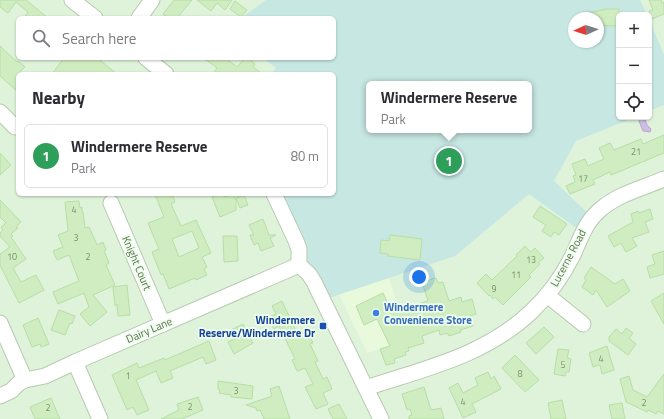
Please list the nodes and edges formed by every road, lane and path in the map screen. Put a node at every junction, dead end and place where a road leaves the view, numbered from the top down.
1 (72, 0) edge
2 (152, 0) edge
3 (92, 16) edge
4 (140, 16) edge
5 (148, 60) edge
6 (164, 72) edge
7 (0, 112) edge
8 (15, 127) dead end
9 (664, 179) edge
10 (275, 196) edge
11 (112, 203) dead end
12 (299, 265) junction
13 (548, 295) junction
14 (0, 322) edge
15 (163, 324) junction
16 (583, 324) dead end
17 (75, 362) junction
18 (25, 380) junction
19 (366, 388) junction
20 (0, 396) edge
21 (100, 419) edge
22 (381, 419) edge

1 - 3 street
2 - 4 street
5 - 6 street
7 - 8 street
9 - 13 street, Lucerne Road
10 - 12 street
11 - 15 street, Knight Court
12 - 15 street, Dairy Lane
12 - 19 street
13 - 16 street
13 - 19 street, Lucerne Road
14 - 18 street
15 - 17 street, Dairy Lane
17 - 18 street, Dairy Lane
17 - 21 street
18 - 20 street, Dairy Lane
19 - 22 street

